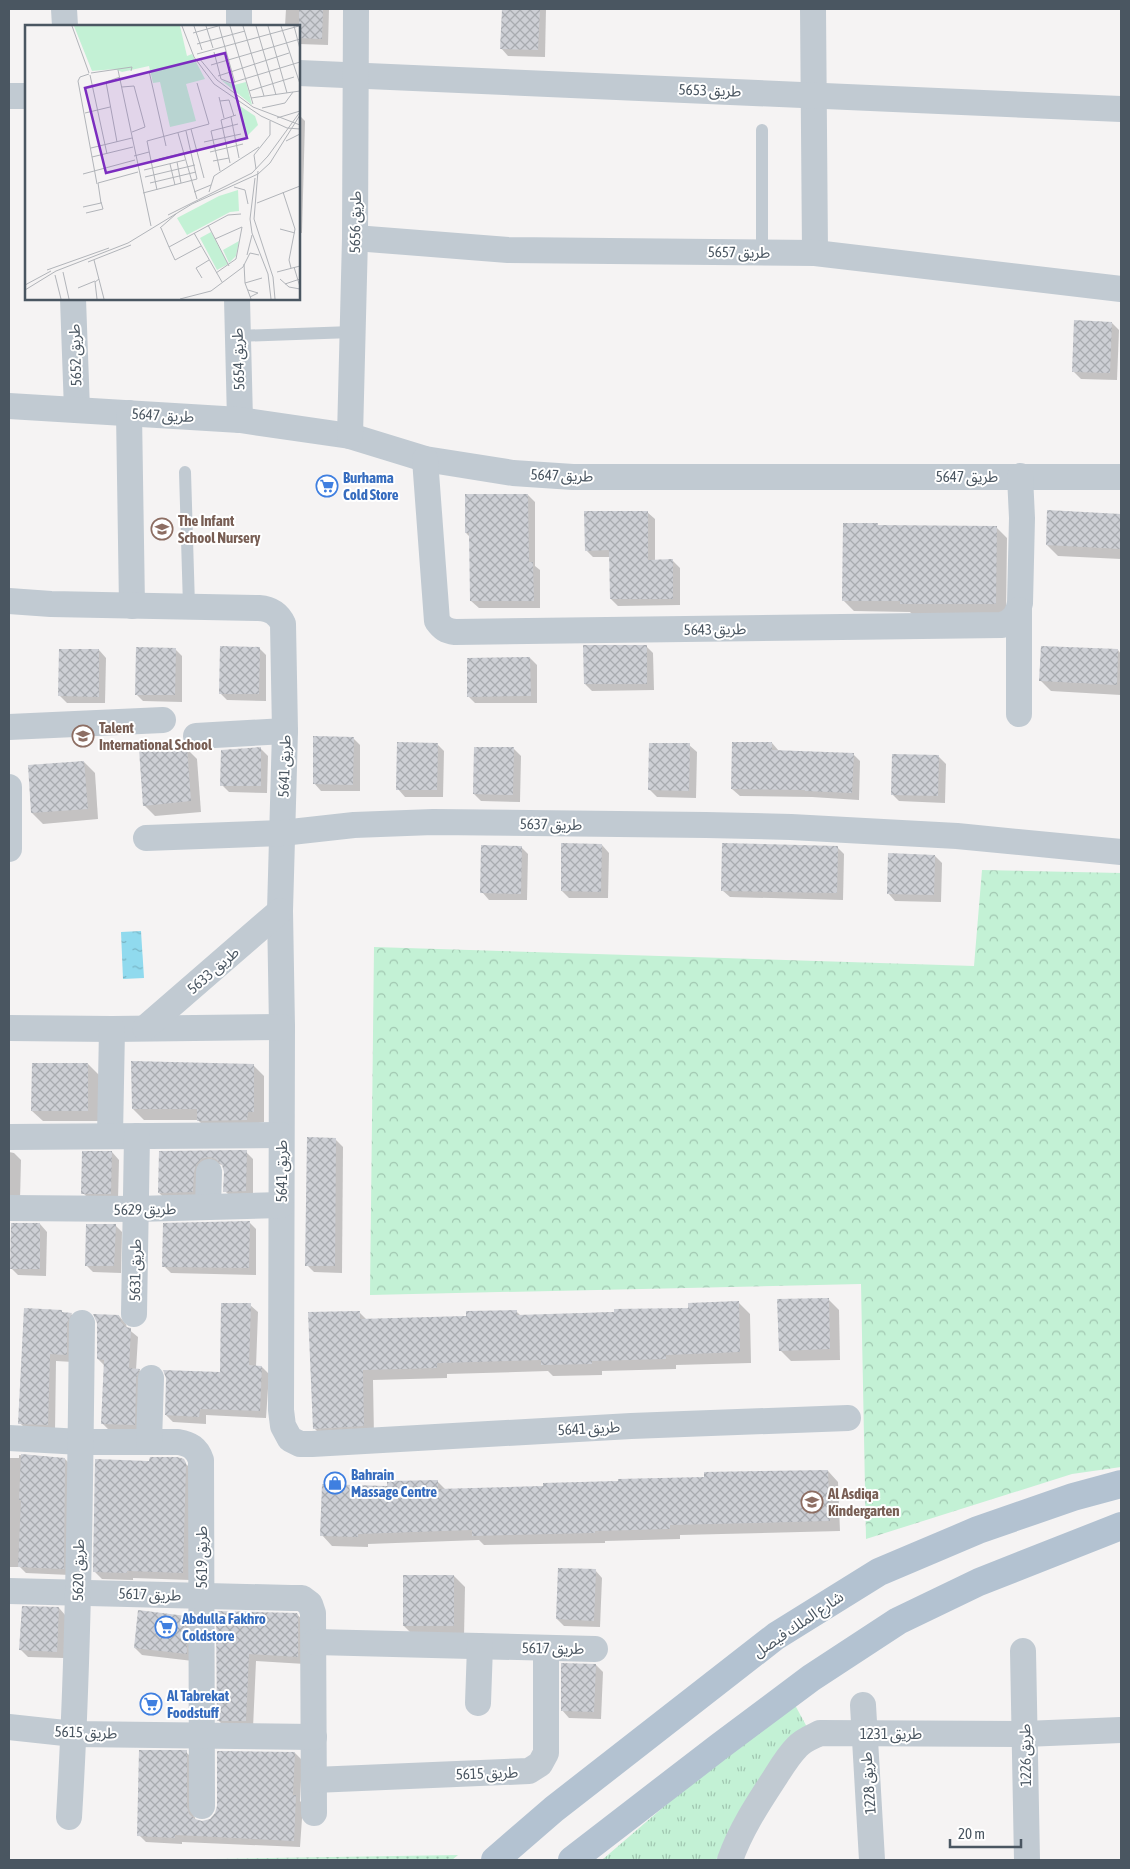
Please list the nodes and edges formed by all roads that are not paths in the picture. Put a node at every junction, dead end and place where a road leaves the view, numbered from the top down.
1 (64, 9) edge
2 (239, 9) edge
3 (356, 9) edge
4 (813, 9) edge
5 (65, 25) edge
6 (239, 25) edge
7 (300, 73) edge
8 (356, 74) junction
9 (813, 94) junction
10 (9, 96) edge
11 (25, 96) edge
12 (1121, 109) edge
13 (762, 130) dead end
14 (355, 238) junction
15 (762, 252) junction
16 (815, 253) junction
17 (1121, 288) edge
18 (73, 300) edge
19 (237, 300) edge
20 (352, 332) junction
21 (237, 336) junction
22 (9, 406) edge
23 (77, 410) junction
24 (129, 413) junction
25 (240, 420) junction
26 (350, 436) junction
27 (425, 458) junction
28 (185, 472) dead end
29 (1020, 476) junction
30 (1121, 476) edge
31 (9, 601) edge
32 (132, 606) junction
33 (189, 606) junction
34 (1019, 610) junction
35 (1019, 714) dead end
36 (163, 720) dead end
37 (9, 727) edge
38 (285, 731) junction
39 (196, 736) dead end
40 (9, 787) edge
41 (282, 833) junction
42 (146, 838) dead end
43 (9, 848) edge
44 (1121, 852) edge
45 (280, 911) junction
46 (282, 1027) junction
47 (9, 1028) edge
48 (145, 1028) junction
49 (112, 1029) junction
50 (110, 1136) junction
51 (137, 1136) junction
52 (281, 1136) junction
53 (9, 1137) edge
54 (209, 1172) dead end
55 (281, 1205) junction
56 (208, 1207) junction
57 (9, 1208) edge
58 (136, 1209) junction
59 (134, 1314) dead end
60 (82, 1323) dead end
61 (151, 1378) dead end
62 (848, 1418) dead end
63 (9, 1438) edge
64 (81, 1442) junction
65 (148, 1442) junction
66 (1121, 1484) edge
67 (1121, 1526) edge
68 (9, 1591) edge
69 (77, 1592) junction
70 (200, 1596) junction
71 (315, 1642) junction
72 (480, 1646) junction
73 (546, 1648) junction
74 (595, 1649) dead end
75 (1023, 1651) dead end
76 (478, 1703) dead end
77 (863, 1705) dead end
78 (9, 1727) edge
79 (1121, 1730) edge
80 (74, 1734) junction
81 (201, 1734) junction
82 (864, 1734) junction
83 (1024, 1734) junction
84 (314, 1737) junction
85 (314, 1780) junction
86 (202, 1806) dead end
87 (314, 1813) dead end
88 (69, 1817) dead end
89 (495, 1860) edge
90 (572, 1860) edge
91 (730, 1860) edge
92 (872, 1860) edge
93 (1027, 1860) edge

1 - 5 street
2 - 6 street
3 - 8 street, طريق 5656
4 - 9 street
7 - 8 street, طريق 5653
8 - 9 street, طريق 5653
8 - 14 street, طريق 5656
9 - 12 street, طريق 5653
9 - 16 street
10 - 11 street
13 - 15 lane
14 - 15 street, طريق 5657
14 - 20 street, طريق 5656
15 - 16 street, طريق 5657
16 - 17 street, طريق 5657
18 - 23 street, طريق 5652
19 - 21 street, طريق 5654
20 - 21 lane
20 - 26 street, طريق 5656
21 - 25 street, طريق 5654
22 - 23 street, طريق 5647
23 - 24 street, طريق 5647
24 - 25 street, طريق 5647
24 - 32 street
25 - 26 street, طريق 5647
26 - 27 street, طريق 5647
27 - 29 street, طريق 5647
27 - 34 street, طريق 5643
28 - 33 lane
29 - 30 street, طريق 5647
29 - 34 street
31 - 32 street, طريق 5641
32 - 33 street, طريق 5641
33 - 38 street, طريق 5641
34 - 35 street
36 - 37 street
38 - 39 street
38 - 41 street, طريق 5641
40 - 43 street
41 - 42 street, طريق 5637
41 - 44 street, طريق 5637
41 - 45 street, طريق 5641
45 - 46 street, طريق 5641
45 - 48 street, طريق 5633
46 - 48 street
46 - 52 street, طريق 5641
47 - 49 street
48 - 49 street
49 - 50 street
50 - 51 street
50 - 53 street
51 - 52 street
51 - 58 street, طريق 5631
52 - 55 street, طريق 5641
54 - 56 street
55 - 56 street, طريق 5629
55 - 62 street, طريق 5641
56 - 58 street, طريق 5629
57 - 58 street, طريق 5629
58 - 59 street, طريق 5631
60 - 64 street, طريق 5620
61 - 65 street
63 - 64 street, طريق 5619
64 - 65 street, طريق 5619
64 - 69 street, طريق 5620
65 - 70 street, طريق 5619
66 - 89 main road, شارع الملك فيصل
67 - 90 main road
68 - 69 street, طريق 5617
69 - 70 street, طريق 5617
69 - 80 street, طريق 5620
70 - 71 street, طريق 5617
70 - 81 street, طريق 5619
71 - 72 street, طريق 5617
71 - 84 street, طريق 5617
72 - 73 street, طريق 5617
72 - 76 street
73 - 74 street, طريق 5617
73 - 85 street, طريق 5615
75 - 83 street, طريق 1226
77 - 82 street, طريق 1228
78 - 80 street, طريق 5615
79 - 83 street, طريق 1231
80 - 81 street, طريق 5615
80 - 88 street, طريق 5620
81 - 84 street, طريق 5615
81 - 86 street, طريق 5619
82 - 83 street, طريق 1231
82 - 91 street, طريق 1231
82 - 92 street, طريق 1228
83 - 93 street, طريق 1226
84 - 85 street, طريق 5617
85 - 87 street, طريق 5617

